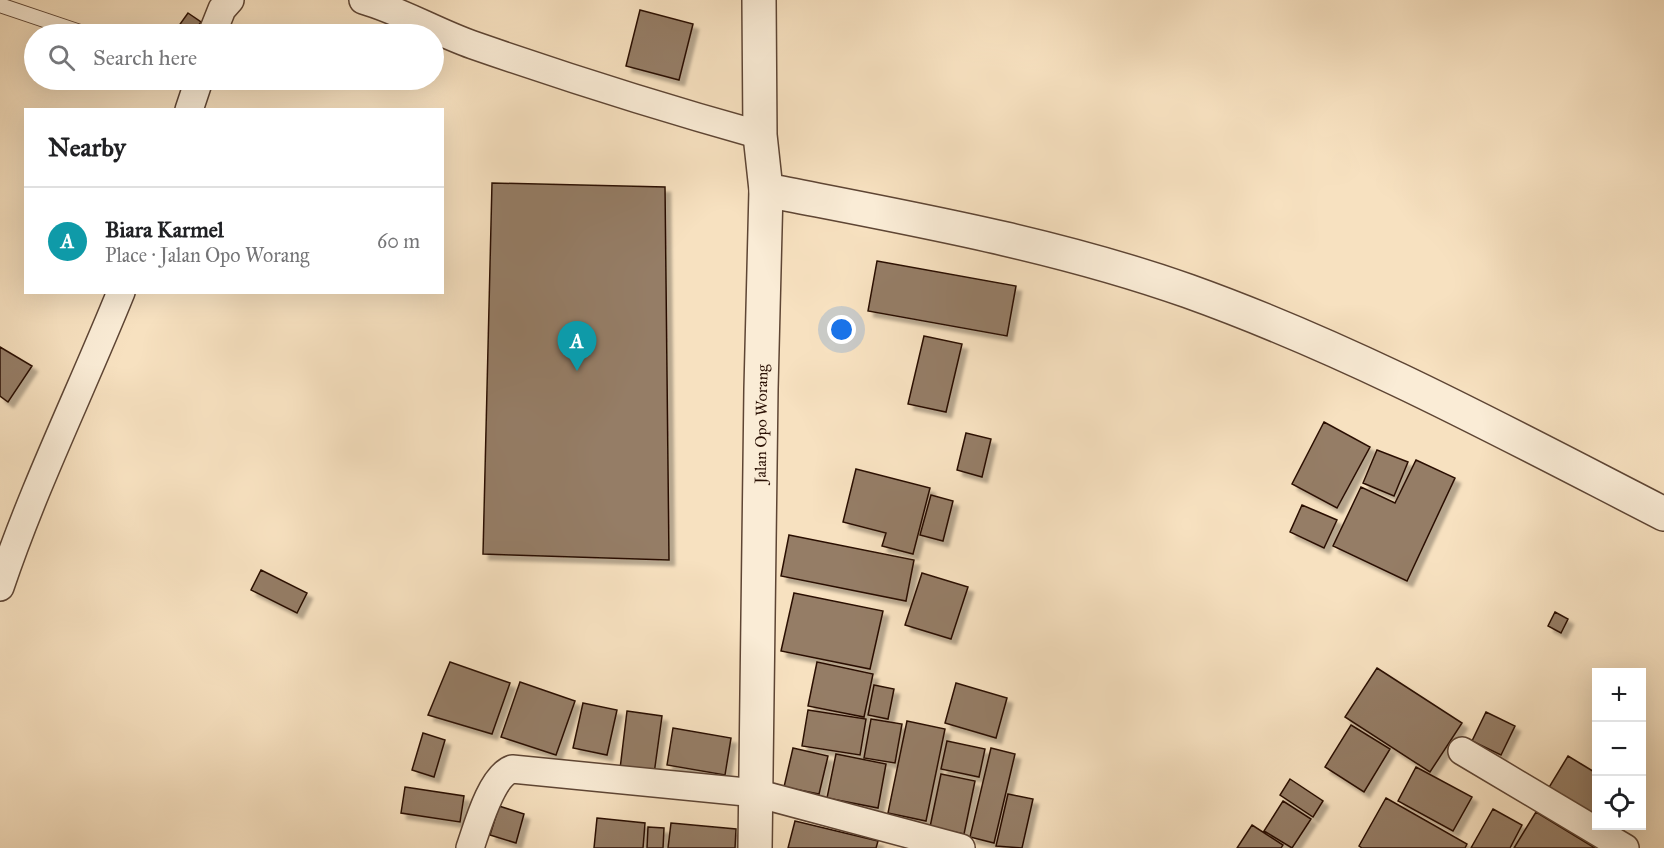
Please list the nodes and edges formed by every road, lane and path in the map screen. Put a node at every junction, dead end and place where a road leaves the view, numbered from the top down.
1 (230, 0) edge
2 (363, 0) edge
3 (759, 0) edge
4 (0, 5) edge
5 (56, 24) edge
6 (216, 24) edge
7 (421, 24) edge
8 (444, 34) edge
9 (196, 90) edge
10 (190, 108) edge
11 (760, 135) junction
12 (766, 190) junction
13 (120, 294) edge
14 (1664, 514) edge
15 (10, 522) edge
16 (0, 587) edge
17 (1462, 751) dead end
18 (756, 794) junction
19 (470, 848) edge
20 (755, 848) edge
21 (962, 848) edge
22 (1625, 848) edge

1 - 6 street
2 - 7 street
3 - 11 street, Jalan Opo Worang
4 - 5 lane
8 - 11 street
9 - 10 street
11 - 12 street, Jalan Opo Worang
12 - 14 street
12 - 18 street, Jalan Opo Worang
13 - 15 street
15 - 16 street
17 - 22 street
18 - 19 street
18 - 20 street, Jalan Opo Worang
18 - 21 street

